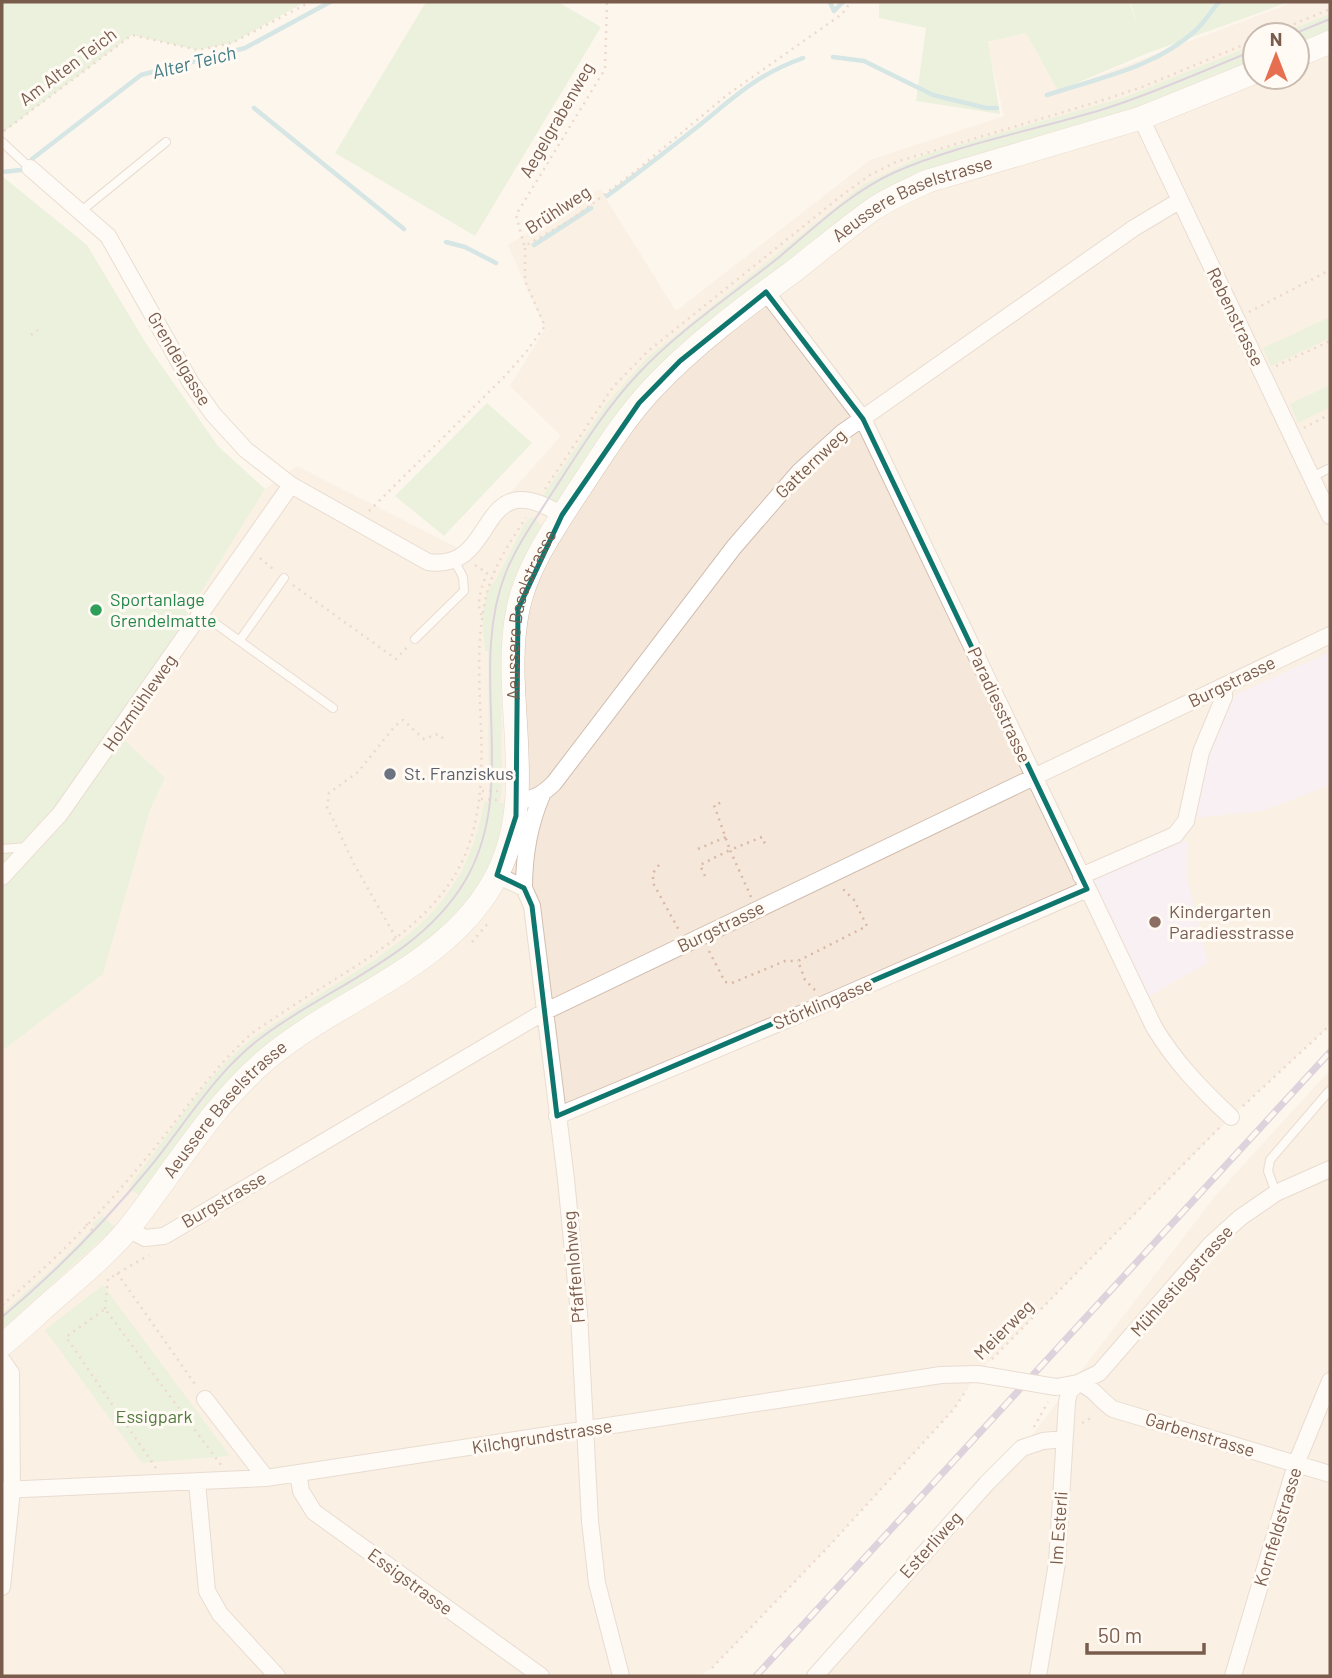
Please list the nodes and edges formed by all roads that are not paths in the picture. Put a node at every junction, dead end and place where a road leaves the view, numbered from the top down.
1 (1330, 42) edge
2 (1311, 50) edge
3 (1241, 78) edge
4 (1140, 118) junction
5 (2, 142) edge
6 (166, 142) dead end
7 (30, 168) joint
8 (1179, 201) junction
9 (80, 212) junction
10 (766, 292) junction
11 (863, 419) junction
12 (1330, 468) edge
13 (1312, 477) junction
14 (291, 485) junction
15 (562, 515) junction
16 (1330, 516) edge
17 (458, 559) junction
18 (284, 578) road end
19 (202, 614) junction
20 (1330, 635) edge
21 (415, 639) dead end
22 (240, 640) junction
23 (1223, 687) junction
24 (333, 708) dead end
25 (1033, 777) junction
26 (542, 795) junction
27 (517, 801) junction
28 (30, 846) junction
29 (2, 849) edge
30 (498, 875) junction
31 (2, 877) edge
32 (1084, 882) junction
33 (524, 887) junction
34 (544, 1012) junction
35 (1330, 1090) edge
36 (557, 1116) junction
37 (1231, 1117) road end
38 (1330, 1169) edge
39 (1276, 1193) junction
40 (128, 1229) junction
41 (2, 1345) edge
42 (2, 1360) edge
43 (1330, 1381) edge
44 (1079, 1383) junction
45 (205, 1399) road end
46 (583, 1431) junction
47 (1064, 1439) junction
48 (1296, 1464) junction
49 (298, 1473) junction
50 (1330, 1474) edge
51 (267, 1478) junction
52 (197, 1482) junction
53 (7, 1490) edge
54 (2, 1587) edge
55 (277, 1676) edge
56 (541, 1676) edge
57 (621, 1676) edge
58 (815, 1676) edge
59 (1038, 1676) edge
60 (1233, 1676) edge

1 - 2 main road
3 - 4 main road, Aeussere Baselstrasse
4 - 8 street, Rebenstrasse
4 - 10 main road, Aeussere Baselstrasse
5 - 7 lane, Grendelgasse
6 - 9 lane
7 - 9 street, Grendelgasse
8 - 11 street, Gatternweg
8 - 13 street, Rebenstrasse
9 - 14 street, Grendelgasse
10 - 11 street, Paradiesstrasse
10 - 15 main road, Aeussere Baselstrasse
11 - 25 street, Paradiesstrasse
11 - 26 street, Gatternweg
12 - 13 lane
13 - 16 street, Rebenstrasse
14 - 17 street, Grendelgasse
14 - 19 street, Holzmühleweg
15 - 17 street
15 - 27 main road, Aeussere Baselstrasse
17 - 21 lane
18 - 22 lane
19 - 22 lane
19 - 28 street, Holzmühleweg
20 - 23 street, Burgstrasse
22 - 24 lane
23 - 25 street, Burgstrasse
23 - 32 street, Störklingasse
25 - 32 street, Paradiesstrasse
25 - 34 street, Burgstrasse
26 - 27 street
26 - 33 street, Pfaffenlohweg
27 - 30 main road, Aeussere Baselstrasse
28 - 29 lane
28 - 31 street, Holzmühleweg
30 - 33 street
30 - 40 main road, Aeussere Baselstrasse
32 - 36 street, Störklingasse
32 - 37 street, Paradiesstrasse
33 - 34 street, Pfaffenlohweg
34 - 36 street, Pfaffenlohweg
34 - 40 street, Burgstrasse
35 - 39 lane
36 - 46 street, Pfaffenlohweg
38 - 39 street, Mühlestiegstrasse
39 - 44 street, Mühlestiegstrasse
40 - 41 main road, Aeussere Baselstrasse
42 - 53 street
43 - 48 street, Kornfeldstrasse
44 - 46 street, Kilchgrundstrasse, bridge
44 - 47 street, Im Esterli
44 - 48 street, Garbenstrasse
45 - 51 street
46 - 49 street, Kilchgrundstrasse
46 - 57 street, Pfaffenlohweg
47 - 58 street, Esterliweg
47 - 59 street, Im Esterli
48 - 50 street, Garbenstrasse
48 - 60 street, Kornfeldstrasse
49 - 51 street, Kilchgrundstrasse
49 - 56 street, Essigstrasse
51 - 52 street, Kilchgrundstrasse
52 - 53 street, Kilchgrundstrasse
52 - 55 street
53 - 54 street

